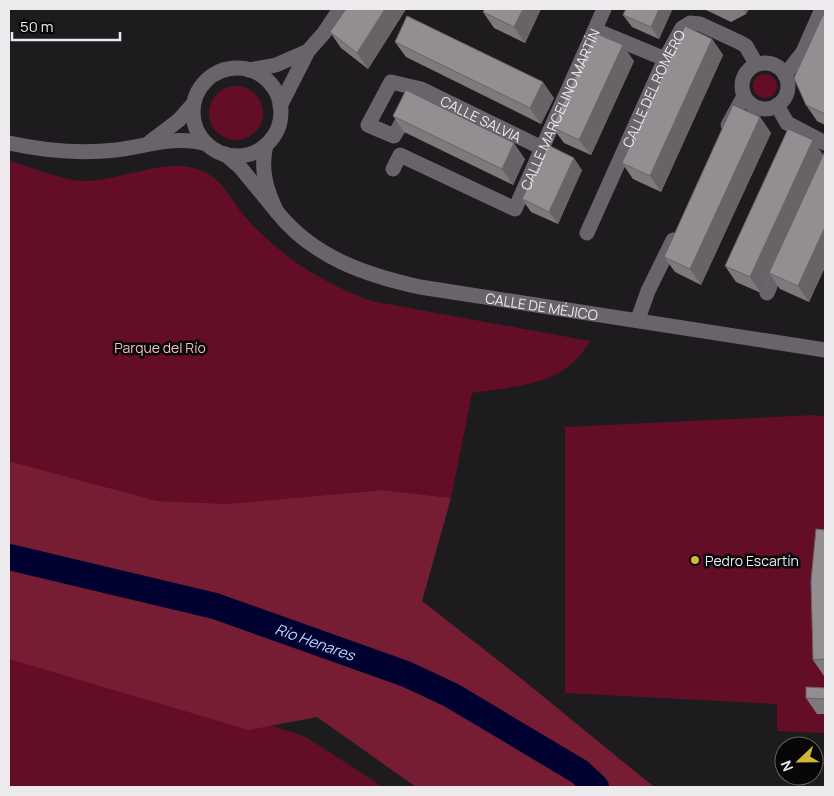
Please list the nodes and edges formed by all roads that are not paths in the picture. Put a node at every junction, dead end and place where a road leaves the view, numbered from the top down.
1 (340, 9) edge
2 (604, 9) edge
3 (822, 9) edge
4 (595, 30) junction
5 (308, 51) junction
6 (665, 59) junction
7 (756, 64) junction
8 (249, 70) junction
9 (785, 75) junction
10 (421, 89) dead end
11 (744, 96) junction
12 (194, 103) junction
13 (777, 105) junction
14 (280, 106) junction
15 (719, 142) edge
16 (9, 143) edge
17 (149, 143) junction
18 (825, 143) edge
19 (207, 144) junction
20 (266, 145) junction
21 (542, 148) junction
22 (225, 154) junction
23 (394, 168) dead end
24 (277, 212) junction
25 (678, 230) edge
26 (587, 233) dead end
27 (787, 250) edge
28 (767, 293) dead end
29 (638, 320) junction
30 (825, 350) edge

1 - 5 street
2 - 4 street, CALLE MARCELINO MARTÍN
3 - 9 street
4 - 6 street
4 - 21 street, CALLE MARCELINO MARTÍN
5 - 8 street
5 - 14 street
6 - 7 street, CALLE DEL ROMERO
6 - 26 street, CALLE DEL ROMERO
7 - 9 street
7 - 11 street
8 - 12 street
8 - 14 street
9 - 13 street
10 - 21 street, CALLE SALVIA
11 - 13 street
11 - 15 street
12 - 17 street
12 - 19 street
13 - 18 street
14 - 20 street
16 - 17 street
17 - 19 street
19 - 22 street
20 - 22 street
20 - 24 street, CALLE DE MÉJICO
21 - 23 street, CALLE MARCELINO MARTÍN
22 - 24 street, CALLE DE MÉJICO
24 - 29 street, CALLE DE MÉJICO
25 - 29 street
27 - 28 street
29 - 30 street, CALLE DE MÉJICO

